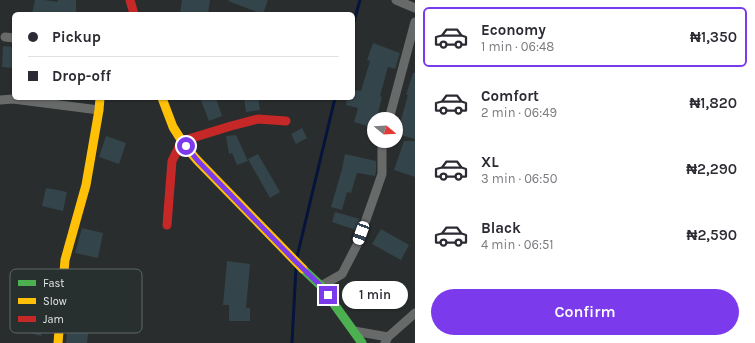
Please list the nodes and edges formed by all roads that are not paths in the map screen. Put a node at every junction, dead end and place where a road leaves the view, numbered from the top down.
1 (130, 0) edge
2 (396, 0) edge
3 (415, 8) edge
4 (133, 12) edge
5 (415, 22) edge
6 (12, 99) edge
7 (0, 100) edge
8 (20, 100) edge
9 (100, 100) edge
10 (163, 100) edge
11 (99, 110) junction
12 (391, 112) edge
13 (286, 121) dead end
14 (182, 141) junction
15 (382, 148) edge
16 (167, 225) dead end
17 (64, 269) edge
18 (321, 286) junction
19 (415, 313) edge
20 (354, 331) junction
21 (59, 333) edge
22 (387, 340) edge
23 (58, 343) edge
24 (362, 343) edge

1 - 4 street
2 - 3 street
5 - 12 street
6 - 7 street
8 - 11 street
9 - 11 street
10 - 14 street
11 - 17 street
13 - 14 street
14 - 16 street
14 - 18 street
15 - 18 street
18 - 20 street
19 - 22 street
20 - 22 street
20 - 24 street
21 - 23 street

